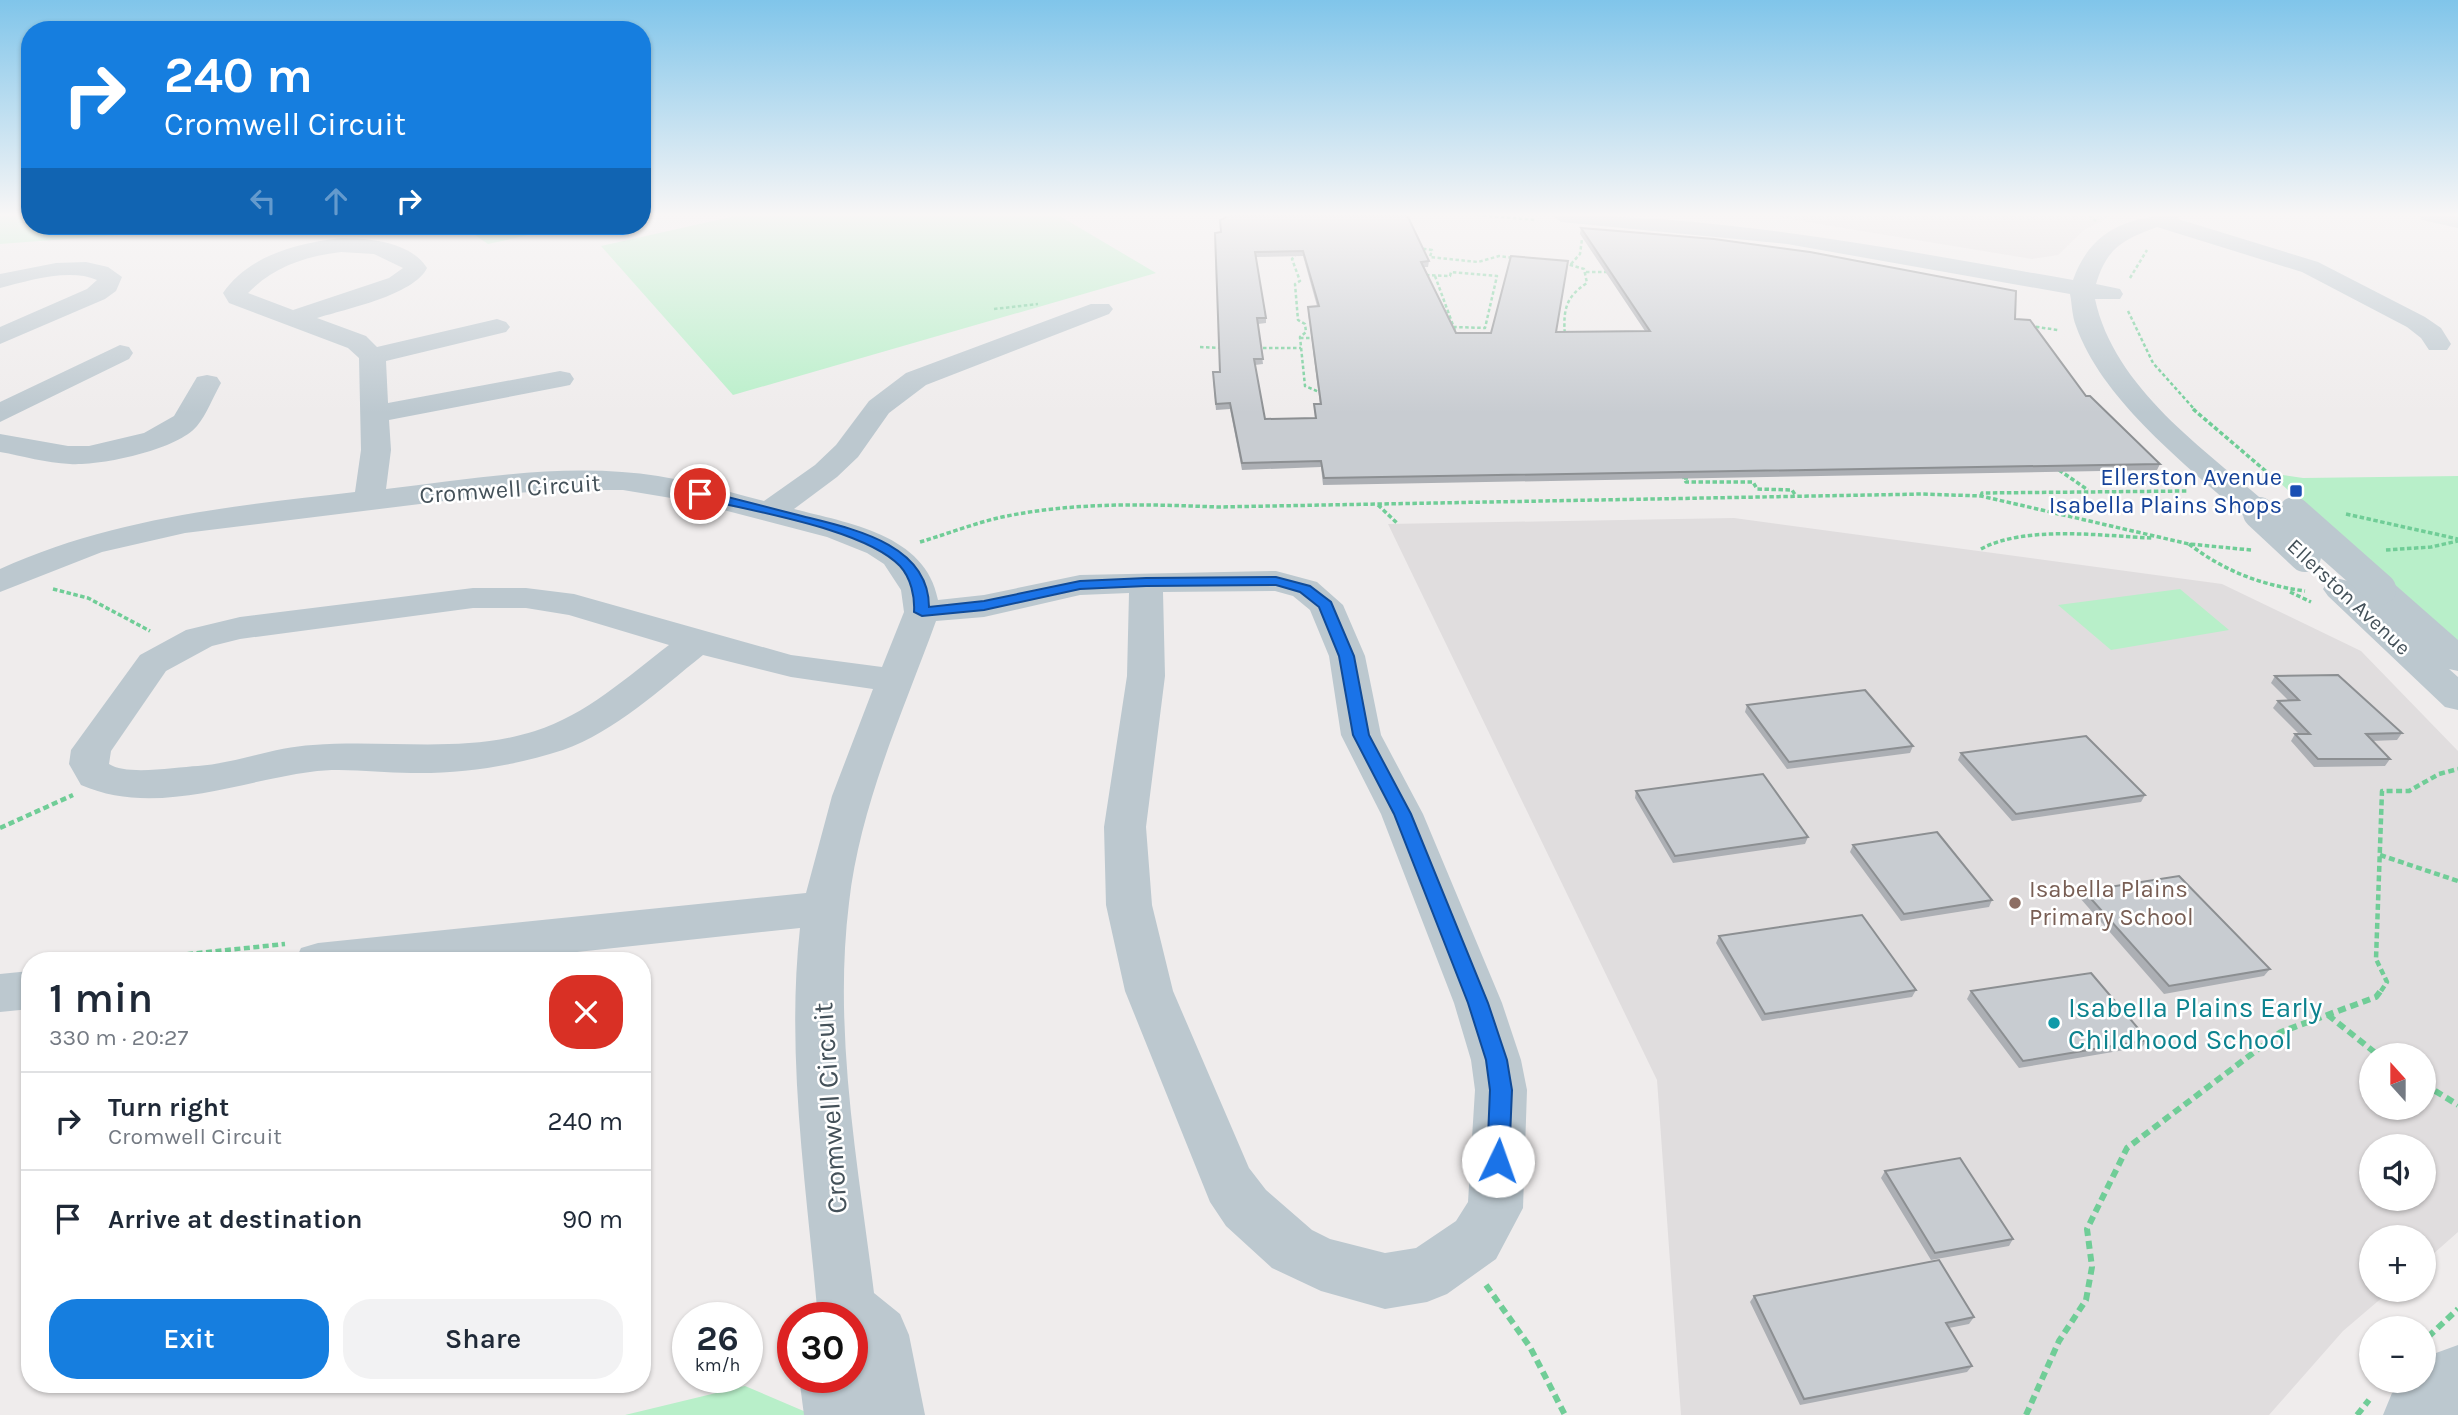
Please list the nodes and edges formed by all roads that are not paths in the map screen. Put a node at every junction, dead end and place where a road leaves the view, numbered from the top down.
1 (109, 281) edge
2 (249, 281) edge
3 (401, 281) edge
4 (2066, 281) edge
5 (2083, 281) edge
6 (2120, 281) edge
7 (2337, 281) edge
8 (2082, 284) junction
9 (2120, 293) junction
10 (1100, 309) dead end
11 (293, 318) junction
12 (496, 327) dead end
13 (0, 336) edge
14 (2438, 344) dead end
15 (120, 353) dead end
16 (372, 356) junction
17 (560, 379) dead end
18 (207, 383) dead end
19 (0, 413) edge
20 (375, 414) junction
21 (0, 443) edge
22 (369, 501) junction
23 (770, 512) junction
24 (3, 581) edge
25 (1146, 582) junction
26 (922, 612) junction
27 (696, 642) junction
28 (2458, 660) edge
29 (896, 681) junction
30 (2458, 698) edge
31 (825, 908) junction
32 (308, 952) edge
33 (21, 991) edge
34 (0, 993) edge
35 (843, 1302) edge
36 (868, 1328) edge
37 (2458, 1375) edge
38 (832, 1393) edge
39 (835, 1415) edge
40 (894, 1415) edge
41 (2414, 1415) edge

1 - 13 street
2 - 11 street
3 - 11 street
4 - 8 street
5 - 8 street
6 - 9 street
7 - 14 street
8 - 9 street
8 - 30 street, Ellerston Avenue, bridge
9 - 28 street, Ellerston Avenue, bridge
10 - 23 street
11 - 16 street
12 - 16 street
15 - 19 street
16 - 20 street
17 - 20 street
18 - 21 street
20 - 22 street
22 - 23 street, Cromwell Circuit
22 - 24 street, Cromwell Circuit
23 - 26 street, Cromwell Circuit
25 - 25 street
25 - 26 street
26 - 29 street, Cromwell Circuit
27 - 27 street
27 - 29 street
29 - 31 street, Cromwell Circuit
31 - 32 street
31 - 35 street, Cromwell Circuit
33 - 34 street
36 - 40 street, Cromwell Circuit
37 - 41 street
38 - 39 street

